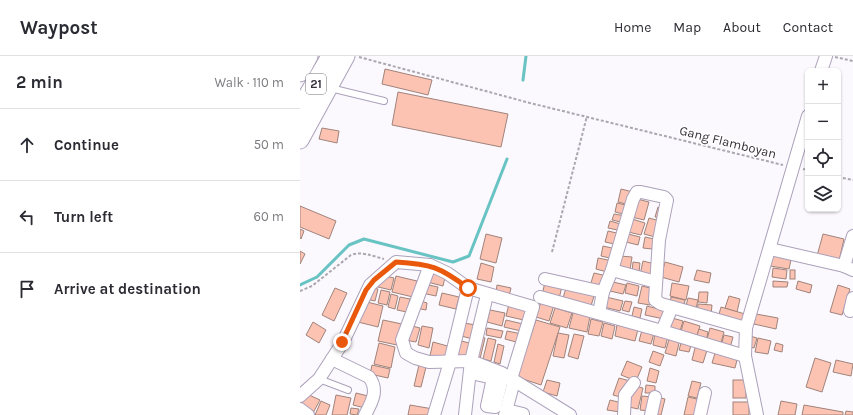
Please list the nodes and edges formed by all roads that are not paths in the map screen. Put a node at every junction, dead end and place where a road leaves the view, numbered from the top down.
1 (309, 56) edge
2 (317, 56) edge
3 (333, 56) edge
4 (346, 56) edge
5 (826, 56) edge
6 (822, 68) edge
7 (300, 73) edge
8 (300, 87) edge
9 (328, 88) junction
10 (384, 101) dead end
11 (300, 113) edge
12 (805, 126) edge
13 (300, 140) edge
14 (853, 236) edge
15 (770, 249) junction
16 (430, 265) junction
17 (848, 268) edge
18 (612, 270) junction
19 (545, 279) dead end
20 (656, 282) junction
21 (468, 288) junction
22 (603, 292) junction
23 (487, 295) junction
24 (540, 297) dead end
25 (853, 298) edge
26 (672, 307) junction
27 (850, 311) dead end
28 (599, 312) junction
29 (746, 328) junction
30 (662, 331) junction
31 (745, 356) junction
32 (332, 358) junction
33 (450, 362) junction
34 (471, 367) junction
35 (509, 378) junction
36 (319, 380) junction
37 (634, 383) dead end
38 (348, 390) dead end
39 (705, 393) dead end
40 (300, 396) edge
41 (654, 397) dead end
42 (300, 409) edge
43 (506, 413) edge
44 (523, 414) dead end
45 (308, 415) edge
46 (365, 415) edge
47 (434, 415) edge
48 (465, 415) edge
49 (570, 415) edge
50 (624, 415) edge
51 (651, 415) edge
52 (700, 415) edge
53 (757, 415) edge

1 - 7 street
2 - 8 highway, 21
3 - 11 highway, 21
4 - 9 street
5 - 6 street
9 - 10 lane
9 - 13 street
12 - 15 street
14 - 17 street
15 - 17 street
15 - 29 street
16 - 21 street
16 - 32 street
16 - 33 street
18 - 20 street
18 - 20 street
18 - 22 street
19 - 22 street
20 - 26 street
21 - 23 street
21 - 33 street
22 - 28 street
23 - 34 street
23 - 35 street
24 - 28 street
25 - 27 street
26 - 29 street
26 - 30 street
28 - 30 street
29 - 31 street
30 - 31 street
31 - 53 street
32 - 36 street
32 - 46 street
33 - 34 street
33 - 47 street
34 - 35 street
34 - 35 street
34 - 48 street
35 - 43 street
35 - 49 street
36 - 38 lane
36 - 40 street
37 - 50 street
39 - 52 street
41 - 51 street
42 - 45 street
43 - 44 street

